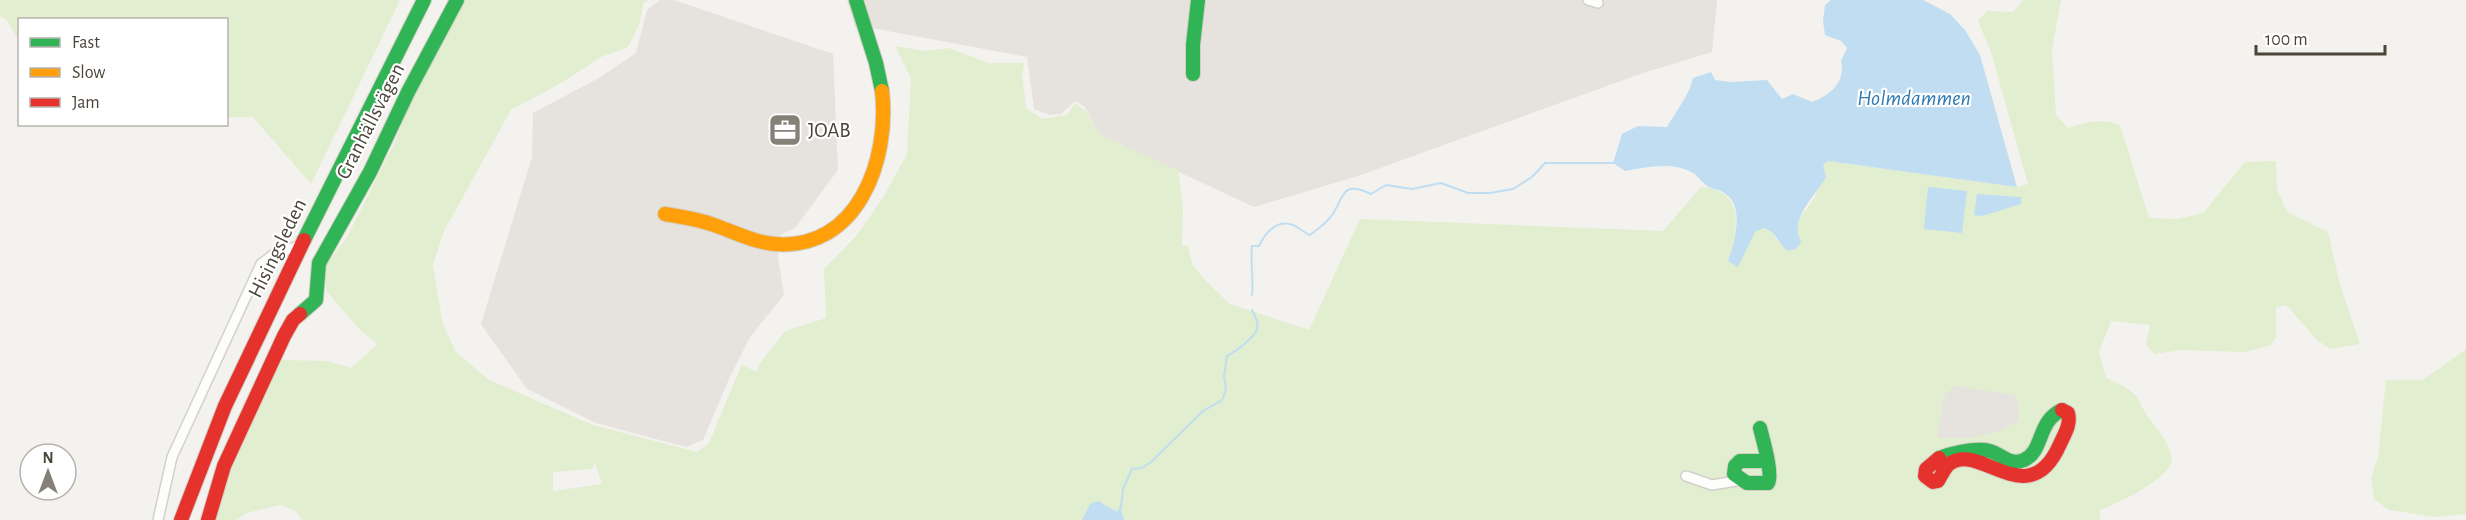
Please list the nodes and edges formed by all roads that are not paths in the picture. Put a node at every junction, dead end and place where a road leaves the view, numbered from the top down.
1 (424, 0) edge
2 (457, 0) edge
3 (856, 0) edge
4 (1198, 0) edge
5 (1588, 0) edge
6 (1598, 3) dead end
7 (1193, 74) dead end
8 (665, 214) dead end
9 (302, 245) junction
10 (1760, 428) dead end
11 (1766, 461) junction
12 (1929, 464) joint
13 (1686, 476) dead end
14 (1742, 480) junction
15 (158, 520) edge
16 (181, 520) edge
17 (208, 520) edge

1 - 9 main road, Hisingsleden
2 - 17 main road, Granhällsvägen
3 - 8 main road
4 - 7 main road
5 - 6 street
9 - 15 street
9 - 16 main road, Hisingsleden
10 - 11 main road
11 - 14 main road
11 - 14 main road
12 - 12 main road
13 - 14 street

